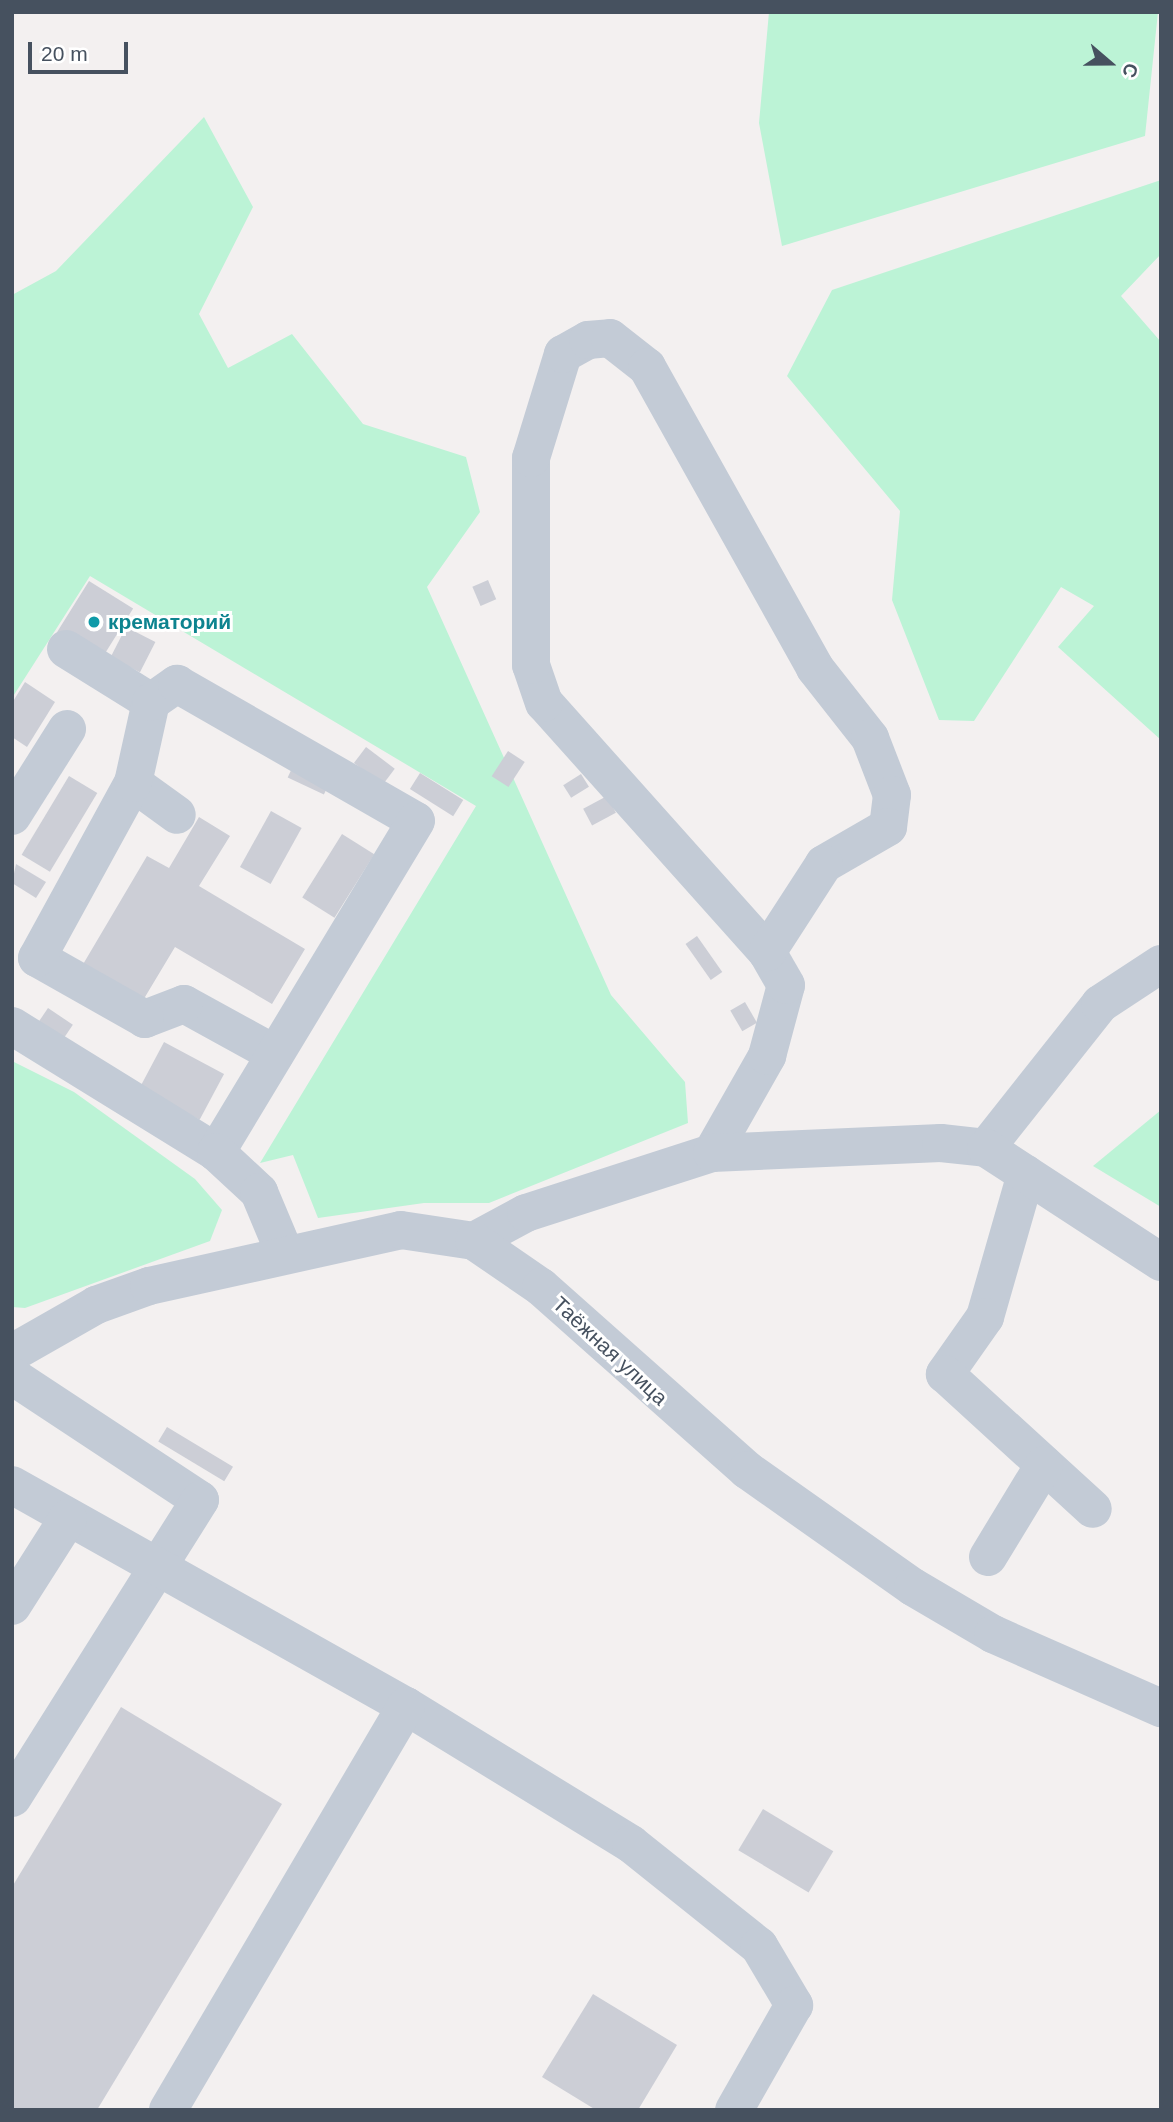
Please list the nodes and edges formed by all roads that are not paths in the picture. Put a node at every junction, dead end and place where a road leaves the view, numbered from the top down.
1 (66, 649) dead end
2 (151, 702) junction
3 (67, 729) dead end
4 (132, 783) junction
5 (177, 815) dead end
6 (12, 816) edge
7 (767, 952) junction
8 (1161, 964) edge
9 (12, 1026) edge
10 (275, 1054) junction
11 (986, 1148) junction
12 (216, 1152) junction
13 (712, 1153) junction
14 (1026, 1174) junction
15 (474, 1241) junction
16 (285, 1254) junction
17 (1161, 1262) edge
18 (12, 1353) edge
19 (12, 1376) edge
20 (1044, 1465) junction
21 (12, 1485) edge
22 (1093, 1509) dead end
23 (68, 1518) junction
24 (988, 1557) dead end
25 (156, 1571) junction
26 (12, 1606) edge
27 (406, 1706) junction
28 (1161, 1708) edge
29 (12, 1798) edge
30 (168, 2110) edge
31 (734, 2110) edge

1 - 2 street
2 - 4 street
2 - 10 street
3 - 6 street
4 - 5 street
4 - 10 street
7 - 7 street
7 - 13 street
8 - 11 street
9 - 12 street
10 - 12 street
11 - 13 street
11 - 14 street
12 - 16 street
13 - 15 street
14 - 17 street
14 - 20 street
15 - 16 street, Таёжная улица
15 - 28 street, Таёжная улица
16 - 18 street, Таёжная улица
19 - 25 street
20 - 22 street
20 - 24 street
21 - 23 street
23 - 25 street
23 - 26 street
25 - 27 street
25 - 29 street
27 - 30 street
27 - 31 street

